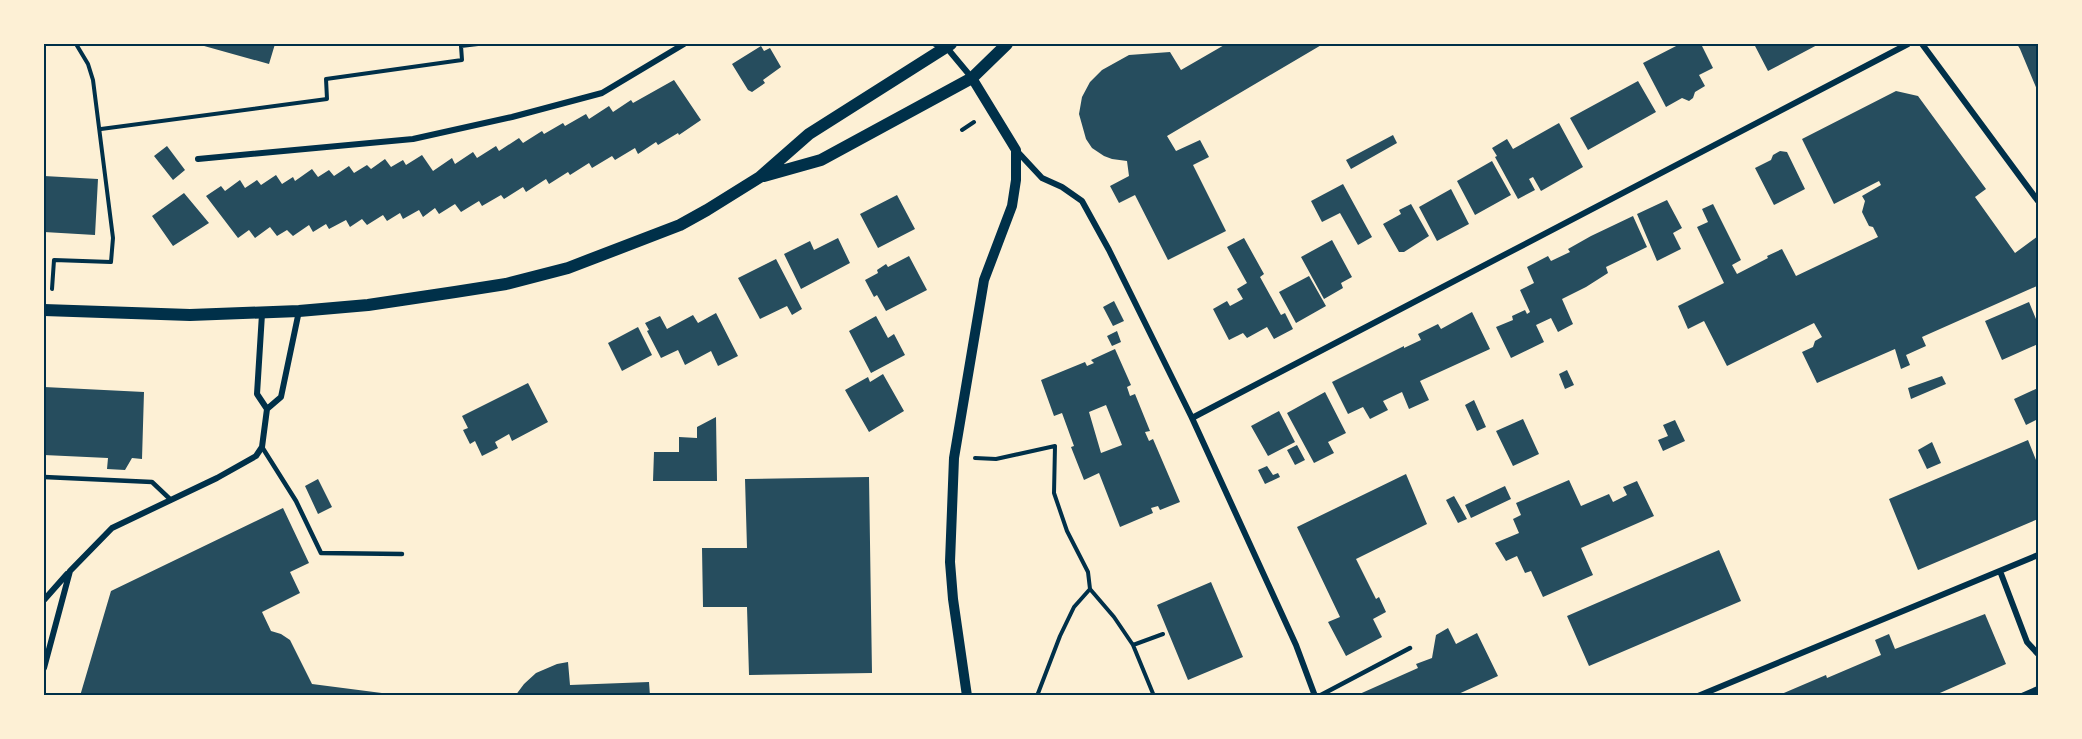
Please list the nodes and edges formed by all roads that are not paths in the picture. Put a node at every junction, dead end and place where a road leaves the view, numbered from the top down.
1 (684, 44) edge
2 (1007, 44) edge
3 (1908, 44) edge
4 (1922, 44) edge
5 (944, 45) edge
6 (972, 78) junction
7 (1016, 150) junction
8 (198, 159) dead end
9 (760, 177) junction
10 (2038, 201) edge
11 (47, 310) edge
12 (299, 311) junction
13 (262, 314) junction
14 (267, 410) junction
15 (1192, 418) junction
16 (262, 447) junction
17 (44, 477) edge
18 (171, 500) junction
19 (402, 554) dead end
20 (2038, 555) edge
21 (70, 571) junction
22 (2000, 571) junction
23 (44, 600) edge
24 (1410, 648) dead end
25 (2038, 654) edge
26 (44, 668) edge
27 (2038, 689) edge
28 (967, 696) edge
29 (1317, 696) edge
30 (1698, 696) edge
31 (2022, 696) edge

1 - 8 street
2 - 6 main road
3 - 15 street
4 - 10 street
5 - 6 street
5 - 9 main road
6 - 7 street
6 - 9 main road
7 - 15 street
7 - 28 street
9 - 12 main road
11 - 13 main road
12 - 13 main road
12 - 14 street
13 - 14 street
14 - 16 street
15 - 29 street
16 - 18 street
16 - 19 lane
17 - 18 lane
18 - 21 street
20 - 22 street
21 - 23 street
21 - 26 street
22 - 25 street
22 - 30 street
24 - 29 lane
27 - 31 street

